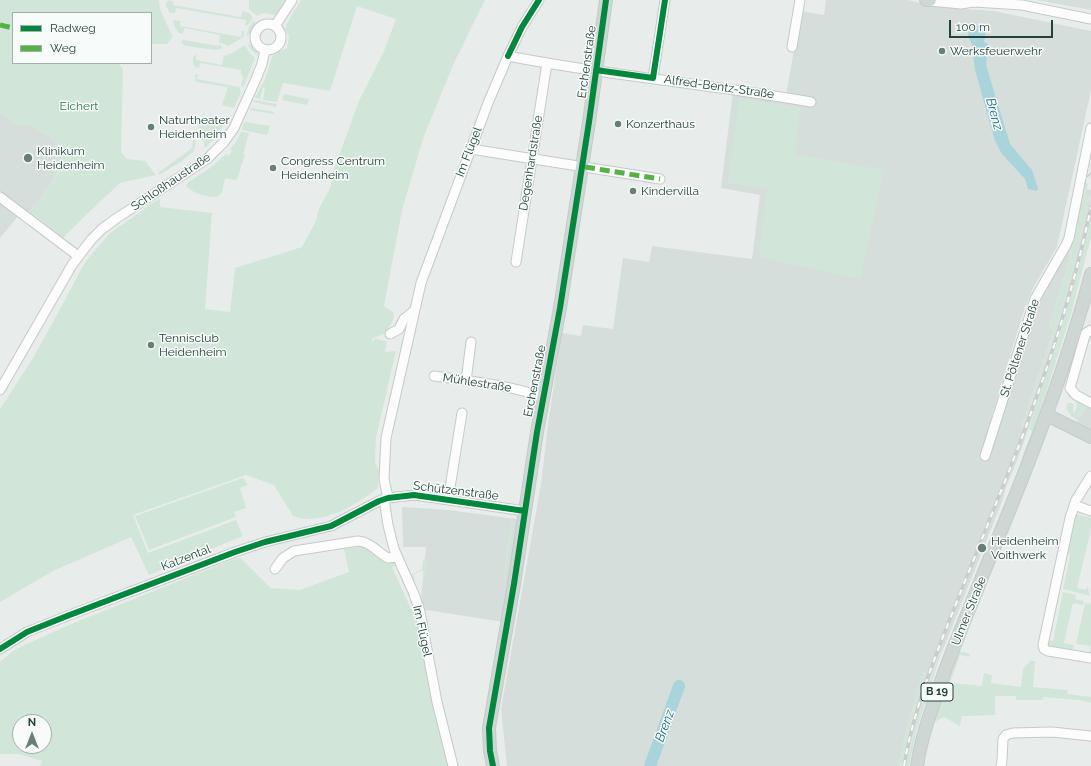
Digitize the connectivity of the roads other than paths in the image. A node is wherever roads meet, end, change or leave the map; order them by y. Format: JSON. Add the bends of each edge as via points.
{"nodes":[{"id":1,"x":292,"y":0,"type":"edge"},
{"id":2,"x":539,"y":0,"type":"edge"},
{"id":3,"x":606,"y":0,"type":"edge"},
{"id":4,"x":665,"y":0,"type":"edge"},
{"id":5,"x":800,"y":0,"type":"edge"},
{"id":6,"x":929,"y":0,"type":"edge"},
{"id":7,"x":971,"y":1,"type":"edge"},
{"id":8,"x":1023,"y":3,"type":"edge"},
{"id":9,"x":1091,"y":19,"type":"edge"},
{"id":10,"x":275,"y":26,"type":"junction"},
{"id":11,"x":792,"y":47,"type":"dead end"},
{"id":12,"x":265,"y":50,"type":"junction"},
{"id":13,"x":508,"y":56,"type":"junction"},
{"id":14,"x":547,"y":64,"type":"junction"},
{"id":15,"x":596,"y":70,"type":"junction"},
{"id":16,"x":653,"y":78,"type":"junction"},
{"id":17,"x":811,"y":102,"type":"dead end"},
{"id":18,"x":1091,"y":128,"type":"edge"},
{"id":19,"x":471,"y":149,"type":"junction"},
{"id":20,"x":532,"y":158,"type":"junction"},
{"id":21,"x":582,"y":166,"type":"junction"},
{"id":22,"x":660,"y":179,"type":"dead end"},
{"id":23,"x":0,"y":197,"type":"edge"},
{"id":24,"x":78,"y":256,"type":"junction"},
{"id":25,"x":516,"y":262,"type":"dead end"},
{"id":26,"x":1091,"y":274,"type":"edge"},
{"id":27,"x":414,"y":311,"type":"junction"},
{"id":28,"x":1091,"y":330,"type":"edge"},
{"id":29,"x":390,"y":334,"type":"dead end"},
{"id":30,"x":471,"y":342,"type":"dead end"},
{"id":31,"x":434,"y":376,"type":"dead end"},
{"id":32,"x":466,"y":381,"type":"junction"},
{"id":33,"x":0,"y":390,"type":"edge"},
{"id":34,"x":543,"y":397,"type":"junction"},
{"id":35,"x":1091,"y":403,"type":"edge"},
{"id":36,"x":462,"y":413,"type":"dead end"},
{"id":37,"x":1047,"y":415,"type":"junction"},
{"id":38,"x":1069,"y":425,"type":"junction"},
{"id":39,"x":1040,"y":433,"type":"junction"},
{"id":40,"x":1091,"y":437,"type":"edge"},
{"id":41,"x":985,"y":456,"type":"dead end"},
{"id":42,"x":1091,"y":476,"type":"edge"},
{"id":43,"x":386,"y":498,"type":"junction"},
{"id":44,"x":448,"y":500,"type":"junction"},
{"id":45,"x":1074,"y":506,"type":"junction"},
{"id":46,"x":525,"y":511,"type":"junction"},
{"id":47,"x":1091,"y":511,"type":"edge"},
{"id":48,"x":397,"y":557,"type":"junction"},
{"id":49,"x":275,"y":569,"type":"dead end"},
{"id":50,"x":0,"y":649,"type":"edge"},
{"id":51,"x":1091,"y":658,"type":"edge"},
{"id":52,"x":1091,"y":736,"type":"edge"},
{"id":53,"x":453,"y":766,"type":"edge"},
{"id":54,"x":493,"y":766,"type":"edge"},
{"id":55,"x":917,"y":766,"type":"edge"},
{"id":56,"x":1000,"y":766,"type":"edge"}],
"edges":[{"from":1,"to":10,"type":"street"},
{"from":2,"to":13,"type":"street","name":"Im Flügel"},
{"from":3,"to":15,"type":"main road","name":"Erchenstraße"},
{"from":4,"to":16,"type":"street"},
{"from":5,"to":11,"type":"street"},
{"from":6,"to":7,"type":"street","via":[[961,4]]},
{"from":7,"to":8,"type":"street"},
{"from":8,"to":9,"type":"street"},
{"from":10,"to":12,"type":"street","via":[[280,32],[281,42],[274,49]]},
{"from":10,"to":12,"type":"street","via":[[264,24],[256,32],[255,42]]},
{"from":12,"to":24,"type":"street","name":"Schloßhaustraße","via":[[261,68],[235,124],[220,147],[207,159],[108,224],[93,237]]},
{"from":13,"to":14,"type":"street","name":"Alfred-Bentz-Straße"},
{"from":13,"to":19,"type":"street","name":"Im Flügel"},
{"from":14,"to":15,"type":"street","name":"Alfred-Bentz-Straße"},
{"from":14,"to":20,"type":"street","name":"Degenhardstraße"},
{"from":15,"to":16,"type":"street","name":"Alfred-Bentz-Straße"},
{"from":15,"to":21,"type":"main road","name":"Erchenstraße"},
{"from":16,"to":17,"type":"street","name":"Alfred-Bentz-Straße"},
{"from":18,"to":41,"type":"street","name":"St. Pöltener Straße","via":[[1086,171],[1069,238],[1035,298]]},
{"from":19,"to":20,"type":"street"},
{"from":19,"to":27,"type":"street","name":"Im Flügel","via":[[421,283]]},
{"from":20,"to":21,"type":"street"},
{"from":20,"to":25,"type":"street","name":"Degenhardstraße"},
{"from":21,"to":22,"type":"street"},
{"from":21,"to":34,"type":"main road","name":"Erchenstraße"},
{"from":23,"to":24,"type":"street"},
{"from":24,"to":33,"type":"street","name":"Schloßhaustraße"},
{"from":26,"to":37,"type":"main road","number":"B 19"},
{"from":27,"to":29,"type":"street","name":"Im Flügel","via":[[404,319],[399,329]]},
{"from":27,"to":43,"type":"street","name":"Im Flügel","via":[[386,438]]},
{"from":28,"to":35,"type":"street","via":[[1086,333],[1070,386],[1074,394]]},
{"from":30,"to":32,"type":"street"},
{"from":31,"to":32,"type":"street","name":"Mühlestraße"},
{"from":32,"to":34,"type":"street","name":"Mühlestraße"},
{"from":34,"to":46,"type":"main road","name":"Erchenstraße"},
{"from":36,"to":44,"type":"street"},
{"from":37,"to":38,"type":"main road"},
{"from":37,"to":39,"type":"main road","name":"Ulmer Straße","number":"B 19"},
{"from":38,"to":39,"type":"main road"},
{"from":38,"to":40,"type":"main road"},
{"from":39,"to":55,"type":"main road","name":"Ulmer Straße","number":"B 19","via":[[943,675],[925,729]]},
{"from":42,"to":45,"type":"street"},
{"from":43,"to":44,"type":"street","name":"Schützenstraße","via":[[414,495]]},
{"from":43,"to":48,"type":"street","name":"Im Flügel","via":[[390,536]]},
{"from":43,"to":50,"type":"street","name":"Katzental","via":[[331,526],[235,552],[67,616],[27,632]]},
{"from":44,"to":46,"type":"street","name":"Schützenstraße"},
{"from":45,"to":47,"type":"street"},
{"from":45,"to":51,"type":"street","via":[[1043,645],[1048,651]]},
{"from":46,"to":54,"type":"main road","name":"Erchenstraße","via":[[489,728]]},
{"from":48,"to":49,"type":"street","via":[[388,558],[371,545],[358,541],[294,551],[283,558]]},
{"from":48,"to":53,"type":"street","name":"Im Flügel","via":[[420,612],[437,702]]},
{"from":52,"to":56,"type":"street","via":[[1052,732],[1010,733],[1003,739]]}]}
